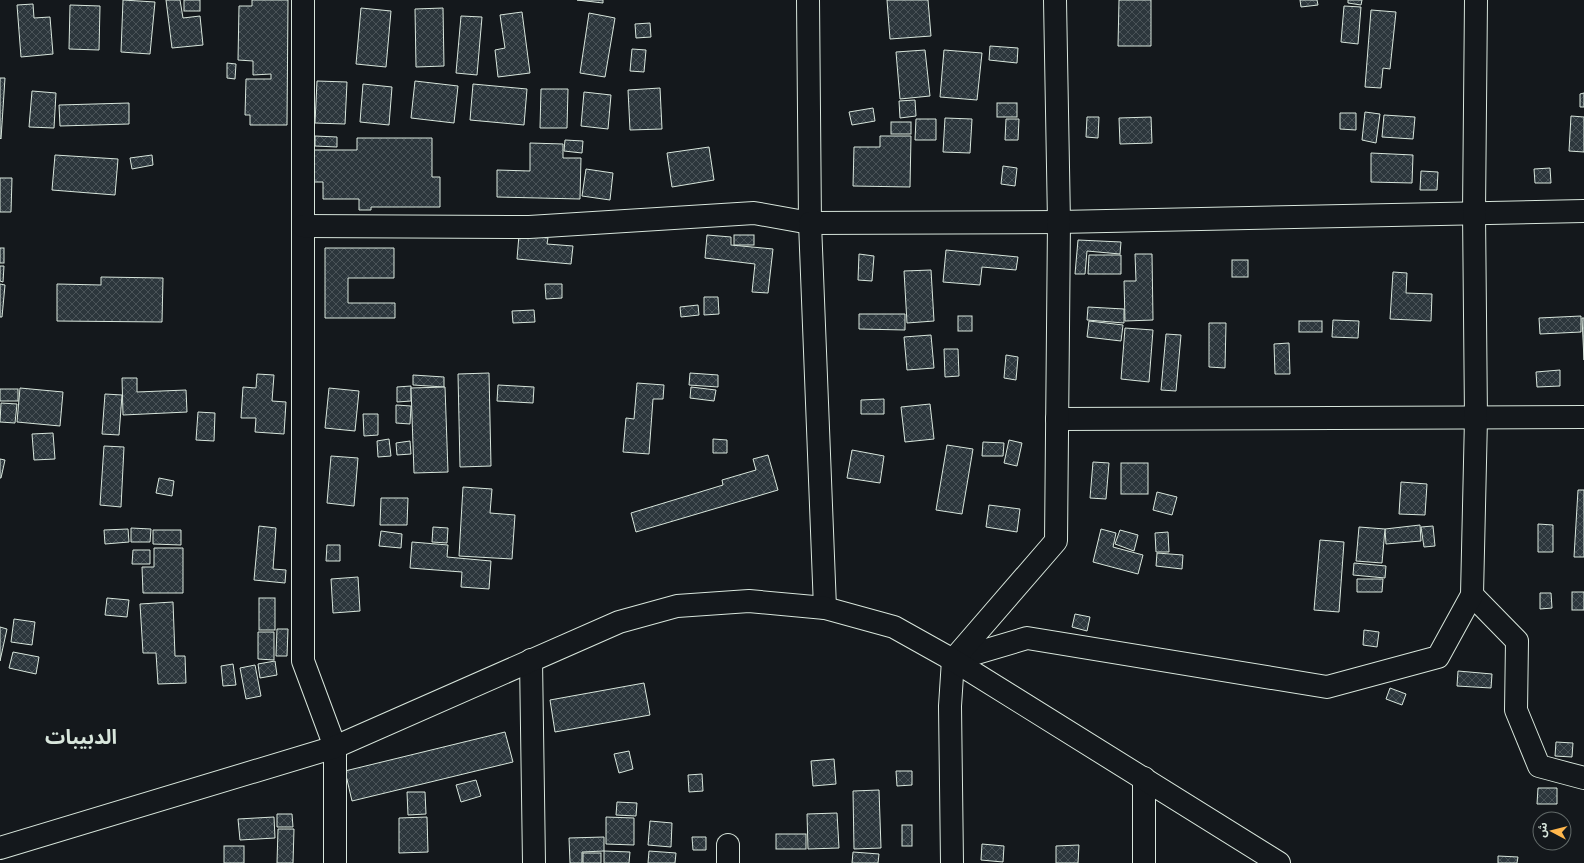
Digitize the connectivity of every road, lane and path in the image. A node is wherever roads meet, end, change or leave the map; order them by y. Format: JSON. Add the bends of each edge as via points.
{"nodes":[{"id":1,"x":303,"y":0,"type":"edge"},
{"id":2,"x":808,"y":0,"type":"edge"},
{"id":3,"x":1055,"y":0,"type":"edge"},
{"id":4,"x":1476,"y":0,"type":"edge"},
{"id":5,"x":1584,"y":211,"type":"edge"},
{"id":6,"x":1474,"y":212,"type":"junction"},
{"id":7,"x":1059,"y":222,"type":"junction"},
{"id":8,"x":810,"y":223,"type":"junction"},
{"id":9,"x":303,"y":226,"type":"junction"},
{"id":10,"x":1584,"y":417,"type":"edge"},
{"id":11,"x":1476,"y":418,"type":"junction"},
{"id":12,"x":1057,"y":419,"type":"junction"},
{"id":13,"x":1472,"y":595,"type":"junction"},
{"id":14,"x":825,"y":608,"type":"junction"},
{"id":15,"x":532,"y":660,"type":"junction"},
{"id":16,"x":953,"y":660,"type":"junction"},
{"id":17,"x":335,"y":747,"type":"junction"},
{"id":18,"x":1144,"y":778,"type":"junction"},
{"id":19,"x":1584,"y":778,"type":"edge"},
{"id":20,"x":0,"y":848,"type":"edge"},
{"id":21,"x":335,"y":863,"type":"edge"},
{"id":22,"x":534,"y":863,"type":"edge"},
{"id":23,"x":952,"y":863,"type":"edge"},
{"id":24,"x":1144,"y":863,"type":"edge"},
{"id":25,"x":1279,"y":863,"type":"edge"}],
"edges":[{"from":1,"to":9,"type":"street"},
{"from":2,"to":8,"type":"street"},
{"from":3,"to":7,"type":"street"},
{"from":4,"to":6,"type":"street"},
{"from":5,"to":6,"type":"street"},
{"from":6,"to":7,"type":"street"},
{"from":6,"to":11,"type":"street"},
{"from":7,"to":8,"type":"street"},
{"from":7,"to":12,"type":"street"},
{"from":8,"to":9,"type":"street","via":[[754,213],[529,227]]},
{"from":8,"to":14,"type":"street"},
{"from":9,"to":17,"type":"street","via":[[303,661]]},
{"from":10,"to":11,"type":"street"},
{"from":11,"to":12,"type":"street"},
{"from":11,"to":13,"type":"street"},
{"from":12,"to":16,"type":"street","via":[[1056,541]]},
{"from":13,"to":16,"type":"street","via":[[1438,656],[1328,687],[1027,638]]},
{"from":13,"to":19,"type":"street","via":[[1517,641],[1516,710],[1539,766]]},
{"from":14,"to":15,"type":"street","via":[[749,601],[677,606],[619,622]]},
{"from":14,"to":16,"type":"street","via":[[894,628]]},
{"from":15,"to":17,"type":"street"},
{"from":15,"to":22,"type":"street"},
{"from":16,"to":18,"type":"street"},
{"from":16,"to":23,"type":"street","via":[[950,706]]},
{"from":17,"to":20,"type":"street"},
{"from":17,"to":21,"type":"street"},
{"from":18,"to":24,"type":"street"},
{"from":18,"to":25,"type":"street"}]}
